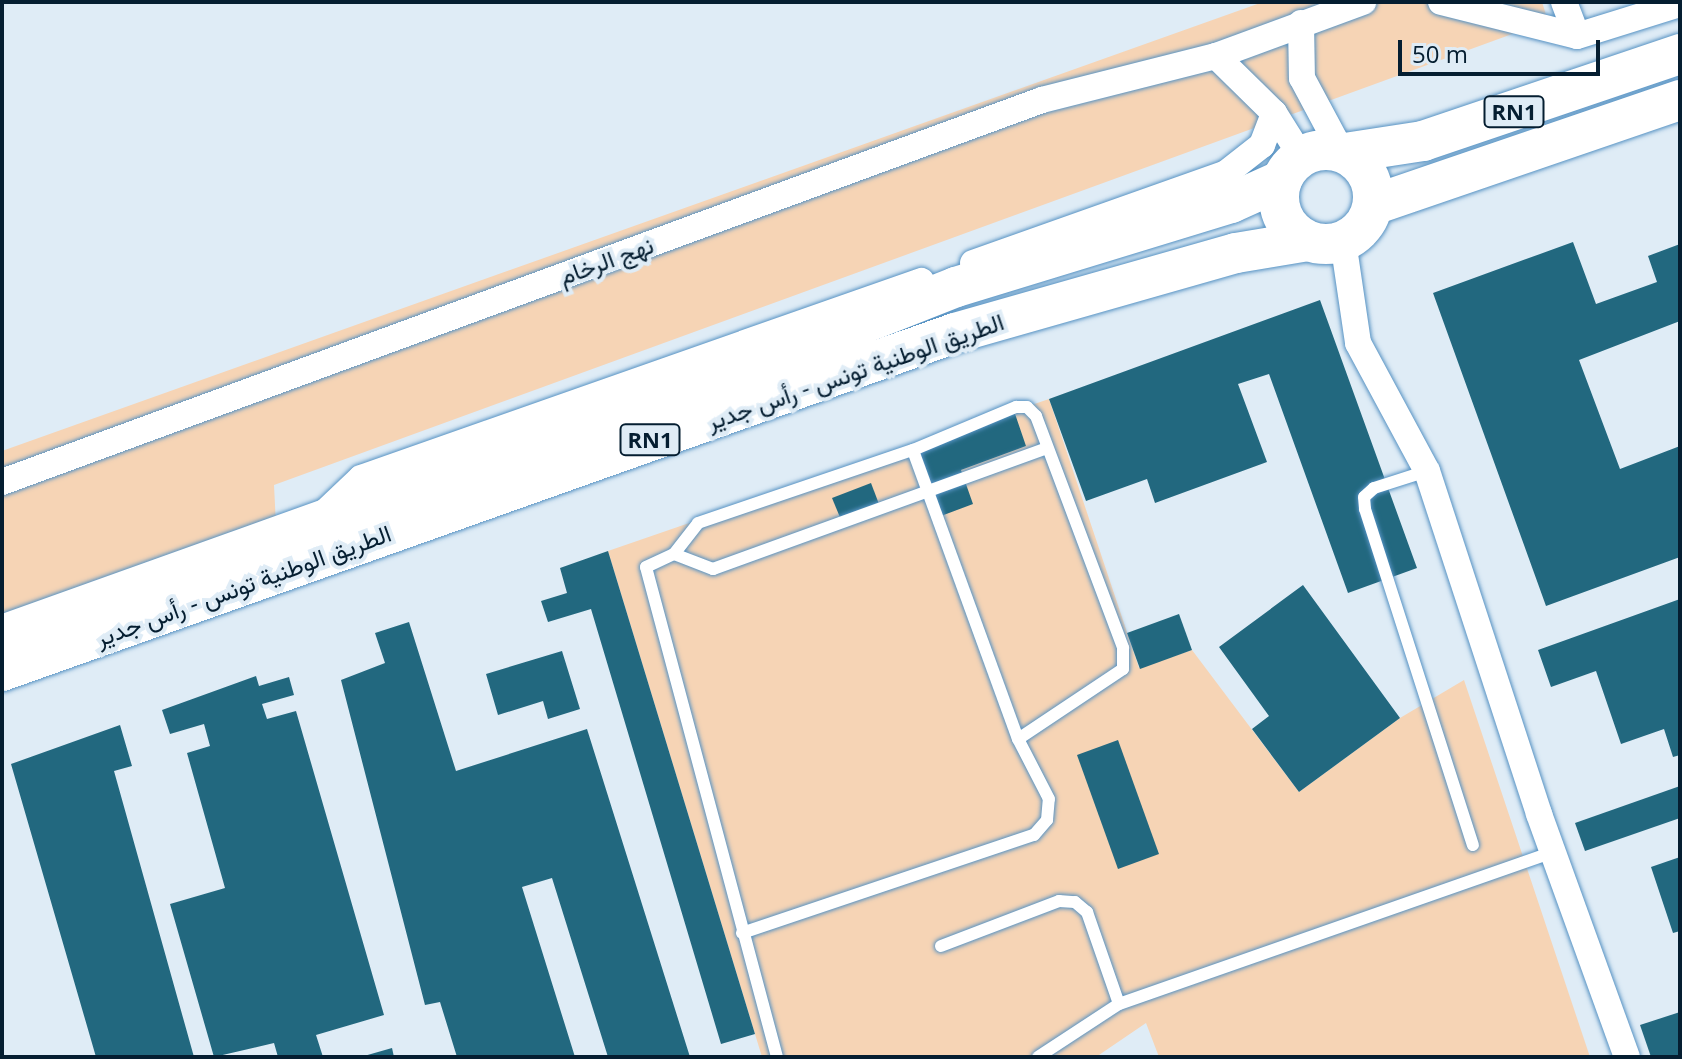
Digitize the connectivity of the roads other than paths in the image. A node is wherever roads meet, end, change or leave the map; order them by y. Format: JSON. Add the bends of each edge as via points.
{"nodes":[{"id":1,"x":1363,"y":2,"type":"edge"},
{"id":2,"x":1441,"y":2,"type":"edge"},
{"id":3,"x":1564,"y":2,"type":"edge"},
{"id":4,"x":1680,"y":4,"type":"edge"},
{"id":5,"x":1301,"y":23,"type":"junction"},
{"id":6,"x":1577,"y":36,"type":"junction"},
{"id":7,"x":1680,"y":54,"type":"edge"},
{"id":8,"x":1216,"y":56,"type":"junction"},
{"id":9,"x":1680,"y":100,"type":"edge"},
{"id":10,"x":1274,"y":113,"type":"junction"},
{"id":11,"x":1343,"y":152,"type":"junction"},
{"id":12,"x":1292,"y":168,"type":"junction"},
{"id":13,"x":1373,"y":205,"type":"junction"},
{"id":14,"x":1325,"y":241,"type":"junction"},
{"id":15,"x":1047,"y":448,"type":"junction"},
{"id":16,"x":913,"y":450,"type":"junction"},
{"id":17,"x":1427,"y":471,"type":"junction"},
{"id":18,"x":2,"y":482,"type":"edge"},
{"id":19,"x":930,"y":492,"type":"junction"},
{"id":20,"x":306,"y":527,"type":"junction"},
{"id":21,"x":674,"y":554,"type":"junction"},
{"id":22,"x":2,"y":635,"type":"edge"},
{"id":23,"x":2,"y":671,"type":"edge"},
{"id":24,"x":1018,"y":739,"type":"junction"},
{"id":25,"x":1473,"y":845,"type":"dead end"},
{"id":26,"x":1553,"y":852,"type":"junction"},
{"id":27,"x":742,"y":933,"type":"junction"},
{"id":28,"x":941,"y":946,"type":"dead end"},
{"id":29,"x":1119,"y":1004,"type":"junction"},
{"id":30,"x":777,"y":1057,"type":"edge"},
{"id":31,"x":1038,"y":1057,"type":"edge"},
{"id":32,"x":1627,"y":1057,"type":"edge"}],
"edges":[{"from":1,"to":5,"type":"street","name":"نهج الرخام"},
{"from":2,"to":6,"type":"street"},
{"from":3,"to":6,"type":"street"},
{"from":4,"to":6,"type":"street"},
{"from":5,"to":8,"type":"street","name":"نهج الرخام"},
{"from":5,"to":11,"type":"street","via":[[1302,78]]},
{"from":7,"to":11,"type":"main road","number":"RN1","via":[[1423,141]]},
{"from":8,"to":10,"type":"street"},
{"from":8,"to":18,"type":"street","name":"نهج الرخام","via":[[1042,100]]},
{"from":9,"to":13,"type":"main road","number":"RN1"},
{"from":10,"to":12,"type":"street"},
{"from":10,"to":20,"type":"street","via":[[1262,145],[1225,174],[361,478]]},
{"from":11,"to":12,"type":"main road","number":"RN1"},
{"from":11,"to":13,"type":"main road","via":[[1368,173]]},
{"from":12,"to":14,"type":"main road","via":[[1280,209],[1286,222]]},
{"from":12,"to":20,"type":"main road","name":"الطريق الوطنية تونس - رأس جدير","number":"RN1","via":[[1231,203],[956,287],[779,357]]},
{"from":13,"to":14,"type":"main road","via":[[1357,233]]},
{"from":14,"to":17,"type":"street","via":[[1358,343]]},
{"from":14,"to":23,"type":"main road","name":"الطريق الوطنية تونس - رأس جدير","number":"RN1","via":[[1236,253],[955,333]]},
{"from":15,"to":16,"type":"lane","via":[[1027,407],[1016,407]]},
{"from":15,"to":19,"type":"lane"},
{"from":15,"to":24,"type":"lane","via":[[1123,648],[1123,669]]},
{"from":16,"to":19,"type":"lane"},
{"from":16,"to":21,"type":"lane","via":[[698,523]]},
{"from":17,"to":25,"type":"lane","via":[[1374,488],[1364,497],[1365,509]]},
{"from":17,"to":26,"type":"street"},
{"from":19,"to":21,"type":"lane","via":[[713,569]]},
{"from":19,"to":24,"type":"lane"},
{"from":20,"to":22,"type":"main road","name":"الطريق الوطنية تونس - رأس جدير","number":"RN1"},
{"from":21,"to":27,"type":"lane","via":[[652,561],[645,574]]},
{"from":24,"to":27,"type":"lane","via":[[1049,799],[1047,820],[1034,835]]},
{"from":26,"to":29,"type":"lane"},
{"from":26,"to":32,"type":"street"},
{"from":27,"to":30,"type":"lane"},
{"from":28,"to":29,"type":"lane","via":[[1059,901],[1075,902],[1087,912]]},
{"from":29,"to":31,"type":"lane"}]}
